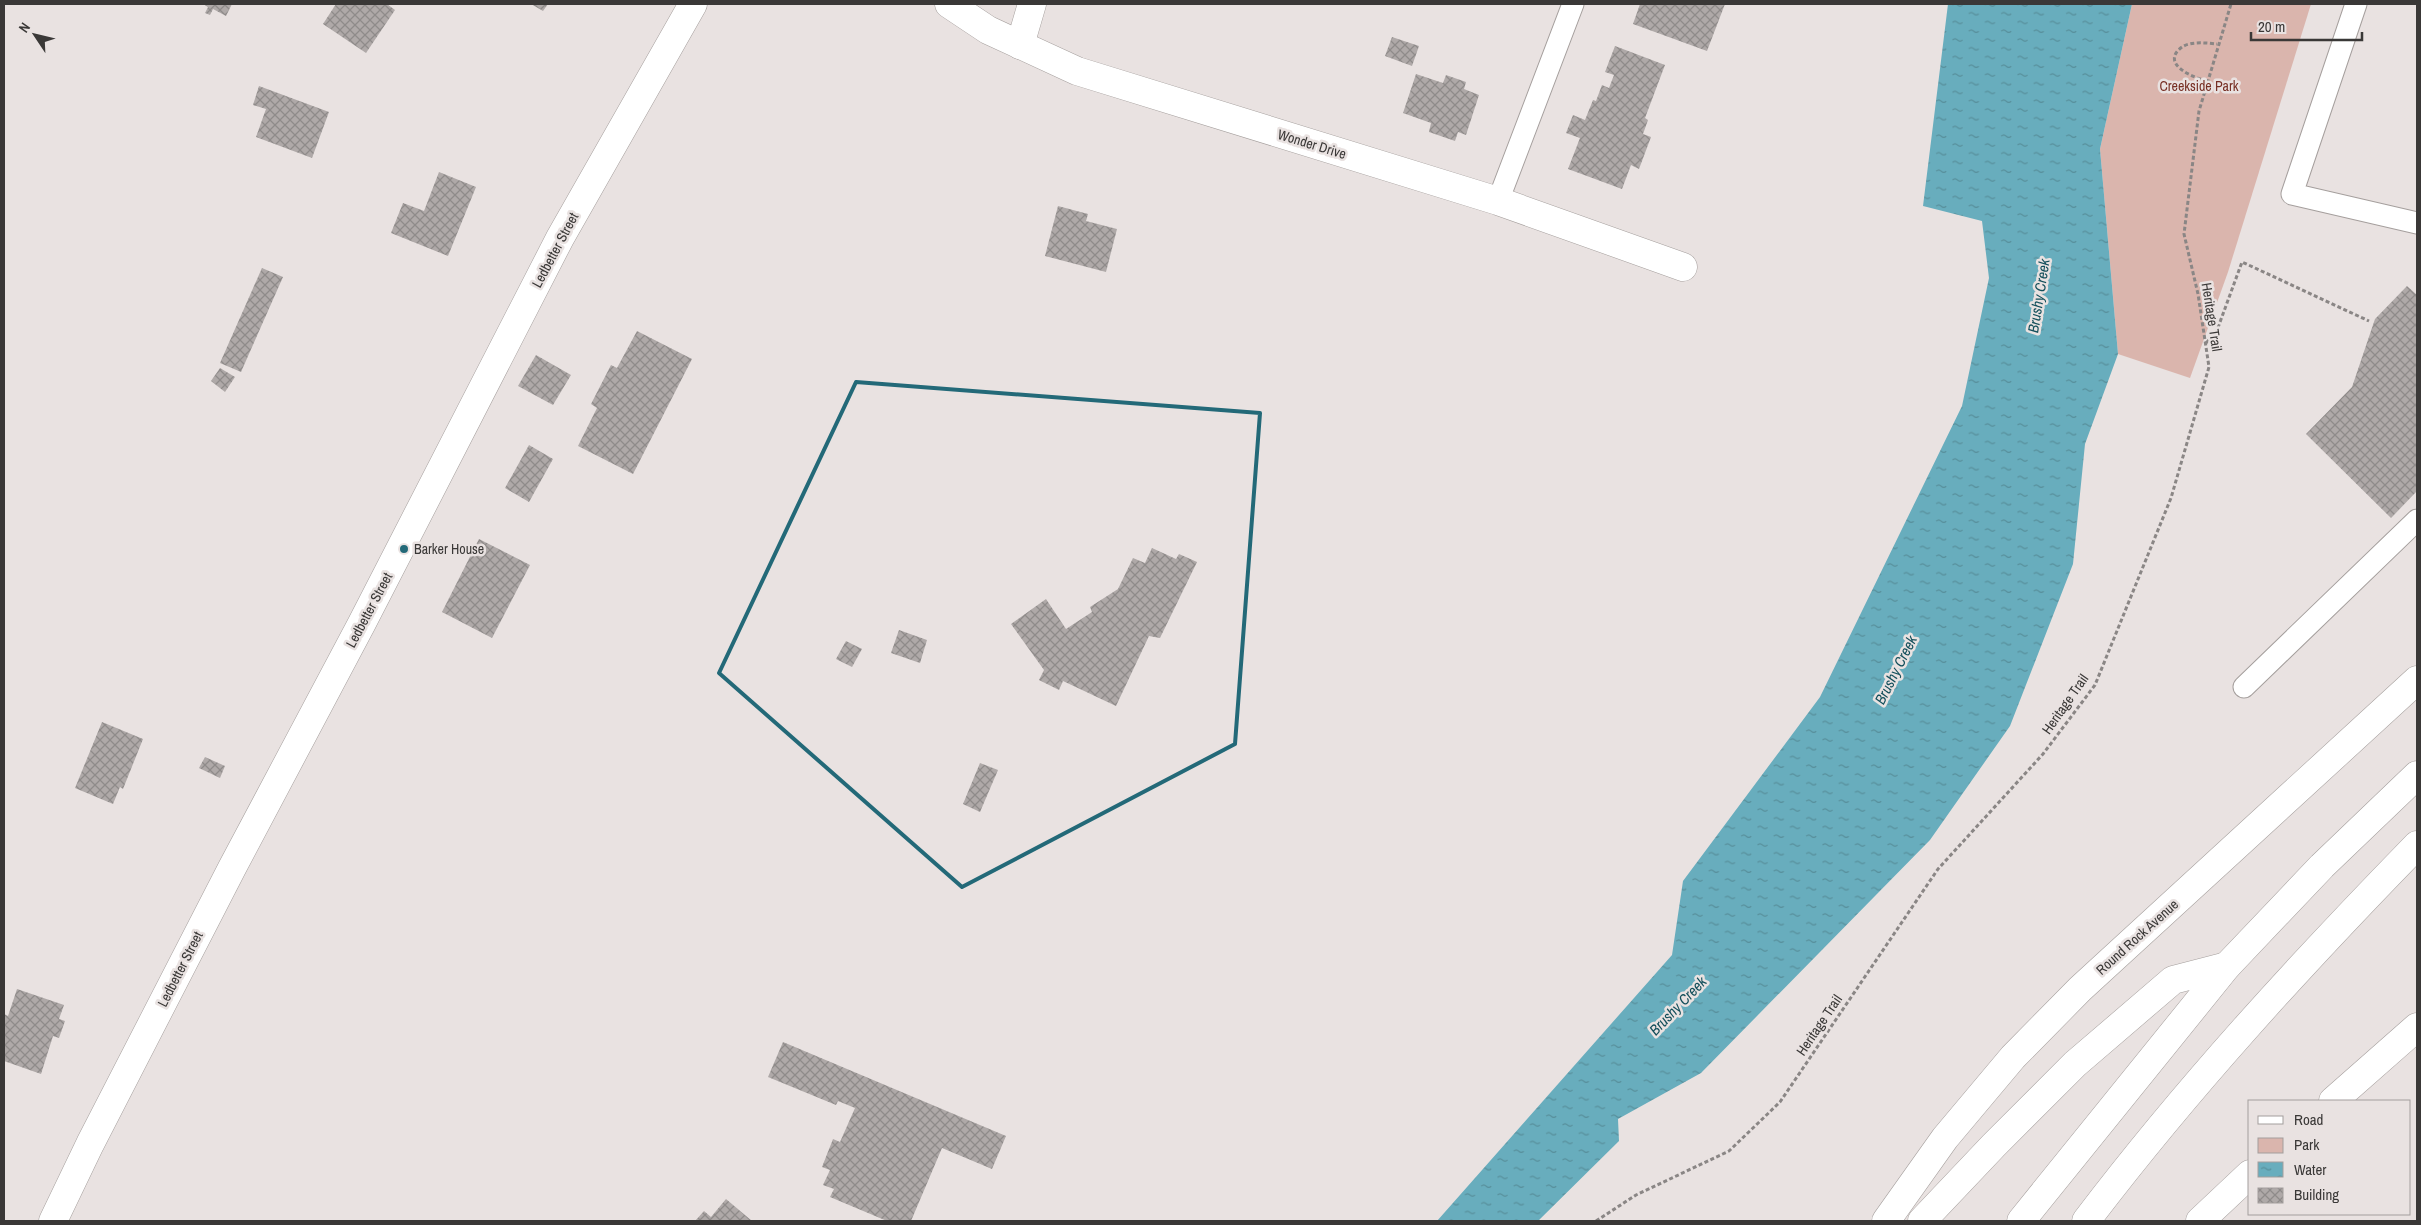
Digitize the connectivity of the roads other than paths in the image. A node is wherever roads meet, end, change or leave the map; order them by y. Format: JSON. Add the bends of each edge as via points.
{"nodes":[{"id":1,"x":693,"y":4,"type":"edge"},
{"id":2,"x":950,"y":4,"type":"edge"},
{"id":3,"x":1032,"y":4,"type":"edge"},
{"id":4,"x":1573,"y":4,"type":"edge"},
{"id":5,"x":2356,"y":4,"type":"edge"},
{"id":6,"x":1020,"y":45,"type":"junction"},
{"id":7,"x":1498,"y":201,"type":"junction"},
{"id":8,"x":2417,"y":223,"type":"edge"},
{"id":9,"x":1683,"y":267,"type":"dead end"},
{"id":10,"x":2417,"y":520,"type":"edge"},
{"id":11,"x":2417,"y":680,"type":"edge"},
{"id":12,"x":2244,"y":687,"type":"dead end"},
{"id":13,"x":2417,"y":775,"type":"edge"},
{"id":14,"x":2417,"y":845,"type":"edge"},
{"id":15,"x":2227,"y":966,"type":"junction"},
{"id":16,"x":2417,"y":1027,"type":"edge"},
{"id":17,"x":2334,"y":1100,"type":"edge"},
{"id":18,"x":2248,"y":1176,"type":"edge"},
{"id":19,"x":53,"y":1221,"type":"edge"},
{"id":20,"x":1886,"y":1221,"type":"edge"},
{"id":21,"x":1922,"y":1221,"type":"edge"},
{"id":22,"x":2021,"y":1221,"type":"edge"},
{"id":23,"x":2086,"y":1221,"type":"edge"},
{"id":24,"x":2200,"y":1221,"type":"edge"}],
"edges":[{"from":1,"to":19,"type":"main road","name":"Ledbetter Street","via":[[556,247],[228,876]]},
{"from":2,"to":6,"type":"main road","name":"Wonder Drive","via":[[988,30]]},
{"from":3,"to":6,"type":"main road"},
{"from":4,"to":7,"type":"lane"},
{"from":5,"to":8,"type":"lane","via":[[2292,194]]},
{"from":6,"to":7,"type":"main road","name":"Wonder Drive","via":[[1077,72]]},
{"from":7,"to":9,"type":"main road","name":"Wonder Drive"},
{"from":10,"to":12,"type":"lane"},
{"from":11,"to":20,"type":"main road","name":"Round Rock Avenue","via":[[2080,989],[2026,1043],[1945,1138]]},
{"from":13,"to":15,"type":"main road","via":[[2322,866]]},
{"from":14,"to":23,"type":"main road","via":[[2188,1093]]},
{"from":15,"to":21,"type":"main road","via":[[2173,980],[2075,1064]]},
{"from":15,"to":22,"type":"main road"},
{"from":16,"to":17,"type":"main road"},
{"from":18,"to":24,"type":"main road"}]}
